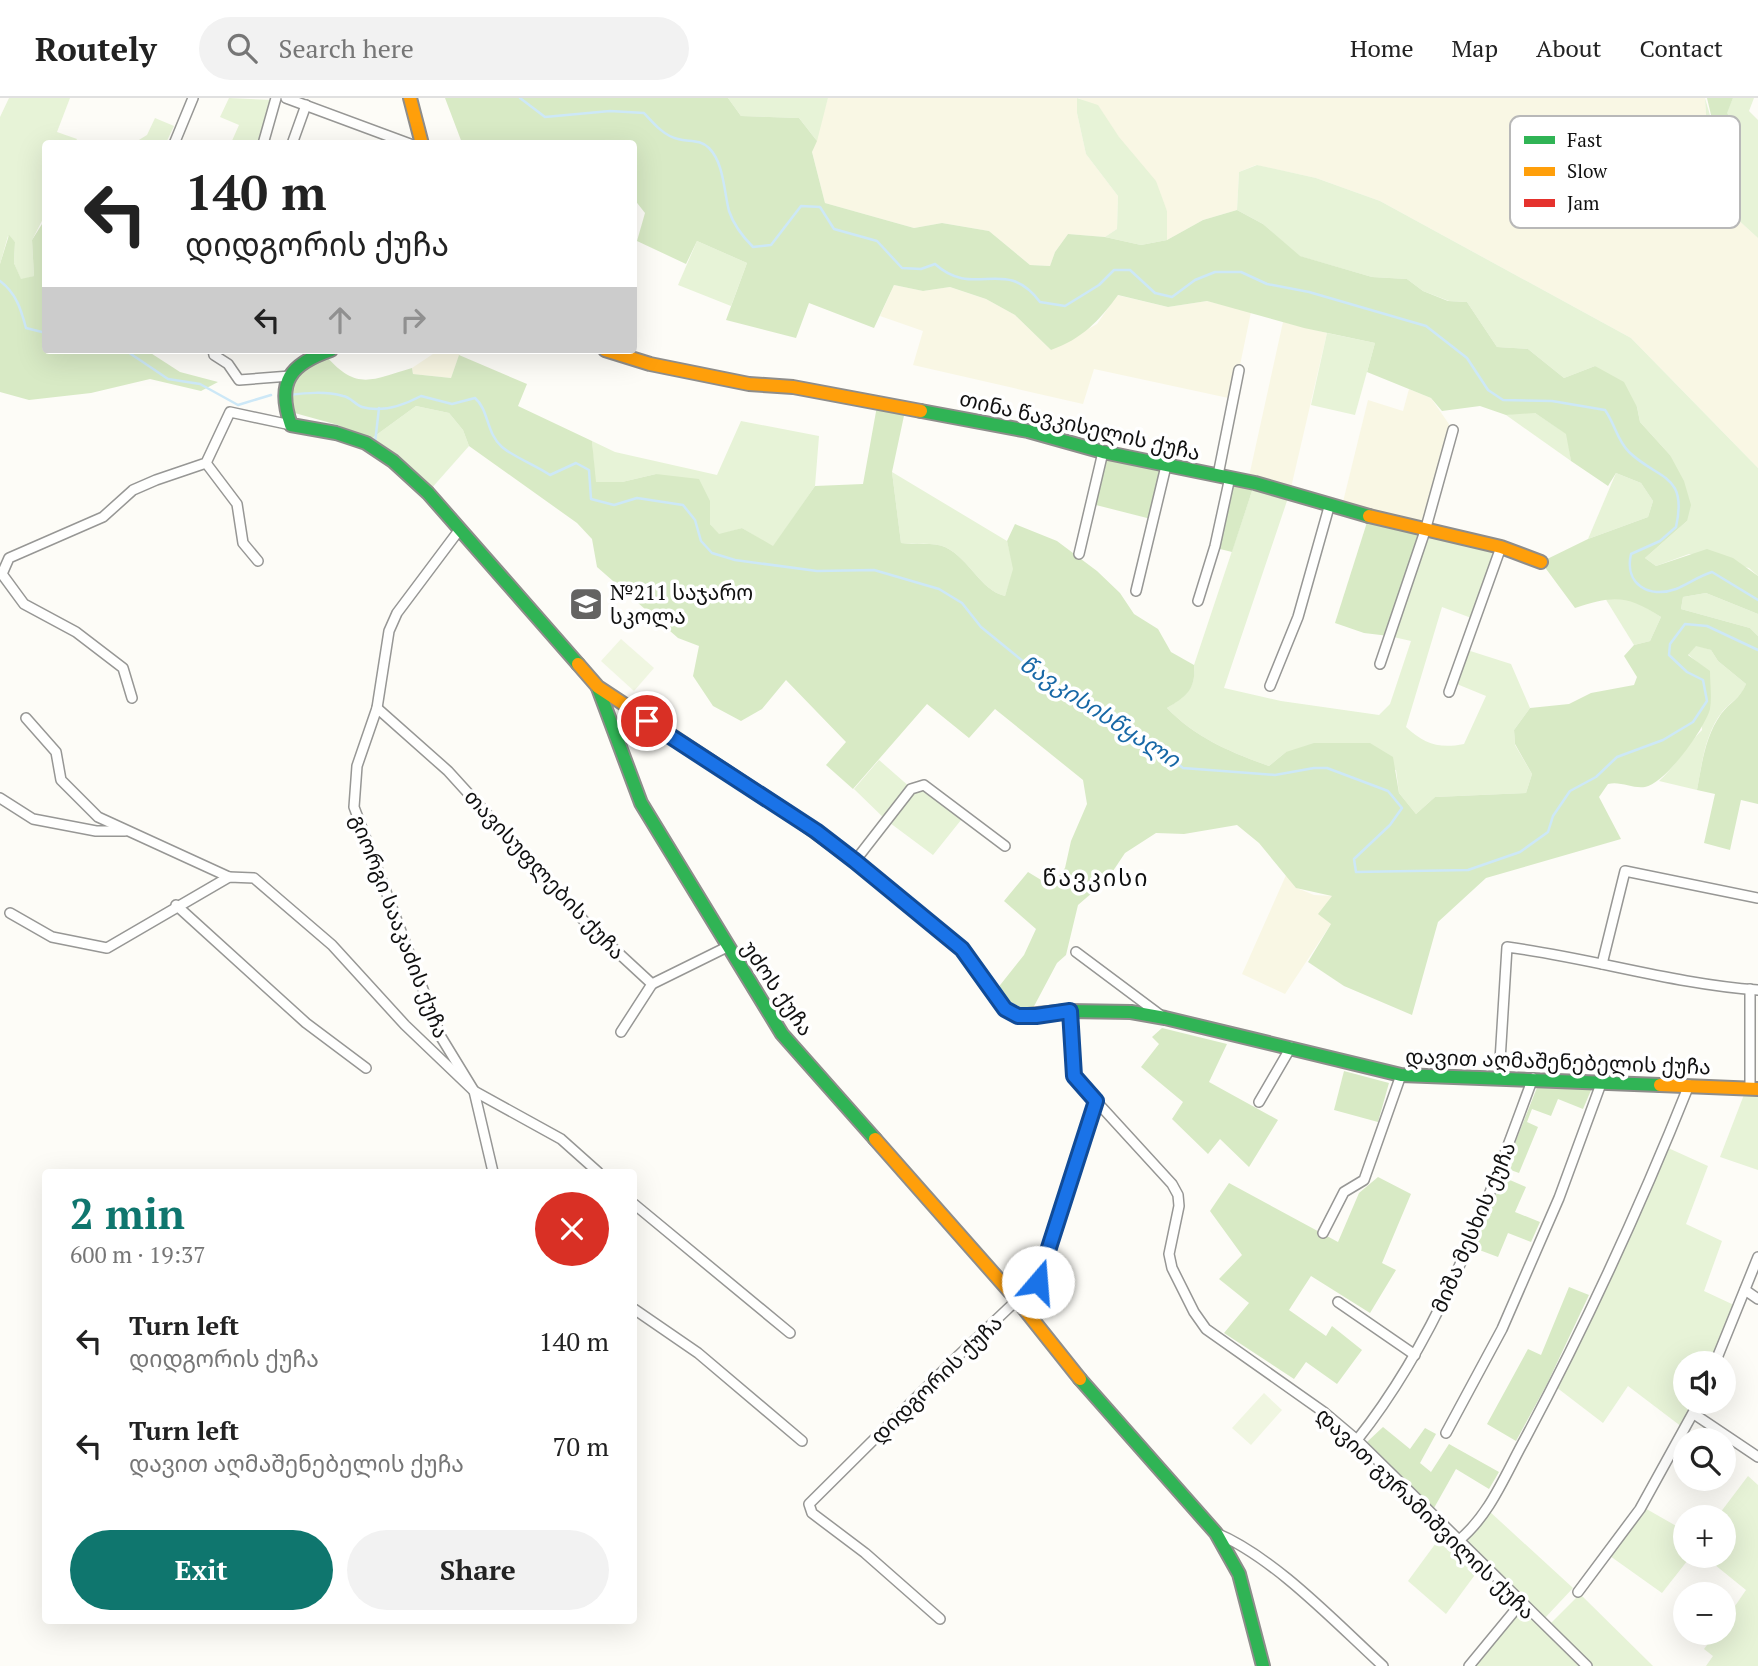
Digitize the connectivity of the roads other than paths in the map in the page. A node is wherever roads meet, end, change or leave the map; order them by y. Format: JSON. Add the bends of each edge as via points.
{"nodes":[{"id":1,"x":193,"y":98,"type":"edge"},
{"id":2,"x":276,"y":98,"type":"edge"},
{"id":3,"x":286,"y":98,"type":"edge"},
{"id":4,"x":410,"y":98,"type":"edge"},
{"id":5,"x":306,"y":105,"type":"junction"},
{"id":6,"x":176,"y":140,"type":"edge"},
{"id":7,"x":265,"y":140,"type":"edge"},
{"id":8,"x":293,"y":140,"type":"edge"},
{"id":9,"x":399,"y":140,"type":"edge"},
{"id":10,"x":421,"y":140,"type":"edge"},
{"id":11,"x":214,"y":354,"type":"edge"},
{"id":12,"x":320,"y":354,"type":"edge"},
{"id":13,"x":619,"y":354,"type":"edge"},
{"id":14,"x":1239,"y":370,"type":"dead end"},
{"id":15,"x":290,"y":376,"type":"junction"},
{"id":16,"x":291,"y":425,"type":"junction"},
{"id":17,"x":1452,"y":430,"type":"dead end"},
{"id":18,"x":1103,"y":452,"type":"junction"},
{"id":19,"x":206,"y":463,"type":"junction"},
{"id":20,"x":1166,"y":466,"type":"junction"},
{"id":21,"x":1224,"y":476,"type":"junction"},
{"id":22,"x":1329,"y":507,"type":"junction"},
{"id":23,"x":460,"y":530,"type":"junction"},
{"id":24,"x":1425,"y":531,"type":"junction"},
{"id":25,"x":1501,"y":547,"type":"junction"},
{"id":26,"x":1079,"y":554,"type":"dead end"},
{"id":27,"x":258,"y":561,"type":"dead end"},
{"id":28,"x":1541,"y":562,"type":"dead end"},
{"id":29,"x":1136,"y":591,"type":"dead end"},
{"id":30,"x":1198,"y":601,"type":"dead end"},
{"id":31,"x":1380,"y":664,"type":"dead end"},
{"id":32,"x":598,"y":687,"type":"junction"},
{"id":33,"x":1270,"y":687,"type":"dead end"},
{"id":34,"x":1449,"y":692,"type":"dead end"},
{"id":35,"x":132,"y":698,"type":"dead end"},
{"id":36,"x":377,"y":708,"type":"junction"},
{"id":37,"x":26,"y":718,"type":"dead end"},
{"id":38,"x":0,"y":798,"type":"edge"},
{"id":39,"x":127,"y":831,"type":"junction"},
{"id":40,"x":1005,"y":846,"type":"dead end"},
{"id":41,"x":855,"y":861,"type":"junction"},
{"id":42,"x":229,"y":877,"type":"junction"},
{"id":43,"x":1758,"y":898,"type":"edge"},
{"id":44,"x":177,"y":905,"type":"junction"},
{"id":45,"x":10,"y":913,"type":"dead end"},
{"id":46,"x":727,"y":947,"type":"junction"},
{"id":47,"x":1076,"y":952,"type":"dead end"},
{"id":48,"x":1602,"y":964,"type":"junction"},
{"id":49,"x":652,"y":984,"type":"junction"},
{"id":50,"x":1754,"y":990,"type":"edge"},
{"id":51,"x":1070,"y":1011,"type":"junction"},
{"id":52,"x":1165,"y":1018,"type":"junction"},
{"id":53,"x":621,"y":1032,"type":"dead end"},
{"id":54,"x":1291,"y":1047,"type":"junction"},
{"id":55,"x":366,"y":1068,"type":"dead end"},
{"id":56,"x":1401,"y":1075,"type":"junction"},
{"id":57,"x":1499,"y":1077,"type":"junction"},
{"id":58,"x":1533,"y":1078,"type":"junction"},
{"id":59,"x":1602,"y":1081,"type":"junction"},
{"id":60,"x":1689,"y":1085,"type":"junction"},
{"id":61,"x":1754,"y":1089,"type":"edge"},
{"id":62,"x":474,"y":1091,"type":"junction"},
{"id":63,"x":1096,"y":1101,"type":"junction"},
{"id":64,"x":1259,"y":1102,"type":"dead end"},
{"id":65,"x":492,"y":1169,"type":"edge"},
{"id":66,"x":595,"y":1169,"type":"edge"},
{"id":67,"x":637,"y":1206,"type":"edge"},
{"id":68,"x":1323,"y":1233,"type":"dead end"},
{"id":69,"x":1758,"y":1257,"type":"edge"},
{"id":70,"x":1745,"y":1290,"type":"junction"},
{"id":71,"x":1758,"y":1299,"type":"edge"},
{"id":72,"x":1017,"y":1300,"type":"junction"},
{"id":73,"x":1338,"y":1302,"type":"dead end"},
{"id":74,"x":637,"y":1311,"type":"edge"},
{"id":75,"x":790,"y":1334,"type":"dead end"},
{"id":76,"x":1720,"y":1351,"type":"edge"},
{"id":77,"x":1415,"y":1354,"type":"junction"},
{"id":78,"x":1694,"y":1414,"type":"joint"},
{"id":79,"x":1446,"y":1433,"type":"dead end"},
{"id":80,"x":1357,"y":1440,"type":"junction"},
{"id":81,"x":802,"y":1441,"type":"dead end"},
{"id":82,"x":1758,"y":1457,"type":"edge"},
{"id":83,"x":1216,"y":1533,"type":"junction"},
{"id":84,"x":1458,"y":1541,"type":"junction"},
{"id":85,"x":1577,"y":1592,"type":"dead end"},
{"id":86,"x":1521,"y":1603,"type":"junction"},
{"id":87,"x":940,"y":1619,"type":"dead end"},
{"id":88,"x":1262,"y":1666,"type":"edge"},
{"id":89,"x":1383,"y":1666,"type":"edge"},
{"id":90,"x":1469,"y":1666,"type":"edge"},
{"id":91,"x":1587,"y":1666,"type":"edge"}],
"edges":[{"from":1,"to":6,"type":"street"},
{"from":2,"to":7,"type":"street"},
{"from":3,"to":5,"type":"street"},
{"from":4,"to":10,"type":"street"},
{"from":5,"to":8,"type":"street"},
{"from":5,"to":9,"type":"street"},
{"from":11,"to":15,"type":"street","via":[[239,380]]},
{"from":12,"to":15,"type":"street"},
{"from":13,"to":18,"type":"street","name":"თინა წავკისელის ქუჩა","via":[[749,384],[793,387],[979,421]]},
{"from":14,"to":21,"type":"street"},
{"from":15,"to":16,"type":"street","via":[[282,405]]},
{"from":16,"to":19,"type":"street","via":[[230,412]]},
{"from":16,"to":23,"type":"street","via":[[366,443],[428,493]]},
{"from":17,"to":24,"type":"street"},
{"from":18,"to":20,"type":"street","name":"თინა წავკისელის ქუჩა"},
{"from":18,"to":26,"type":"street"},
{"from":19,"to":27,"type":"street","via":[[237,504],[243,543]]},
{"from":19,"to":35,"type":"street","via":[[133,490],[103,517],[9,558],[2,574],[24,604],[76,632],[123,668]]},
{"from":20,"to":21,"type":"street","name":"თინა წავკისელის ქუჩა"},
{"from":20,"to":29,"type":"street"},
{"from":21,"to":22,"type":"street","name":"თინა წავკისელის ქუჩა"},
{"from":21,"to":30,"type":"street","via":[[1215,547]]},
{"from":22,"to":24,"type":"street","name":"თინა წავკისელის ქუჩა"},
{"from":22,"to":33,"type":"street","via":[[1298,617]]},
{"from":23,"to":32,"type":"street"},
{"from":23,"to":36,"type":"street","name":"გიორგი სააკაძის ქუჩა","via":[[397,613],[389,631]]},
{"from":24,"to":25,"type":"street","name":"თინა წავკისელის ქუჩა"},
{"from":24,"to":31,"type":"street"},
{"from":25,"to":28,"type":"street","name":"თინა წავკისელის ქუჩა"},
{"from":25,"to":34,"type":"street"},
{"from":32,"to":41,"type":"street","name":"დავით აღმაშენებელის ქუჩა"},
{"from":32,"to":46,"type":"street","name":"უძოს ქუჩა","via":[[641,803]]},
{"from":36,"to":49,"type":"street","name":"თავისუფლების ქუჩა","via":[[448,771],[586,923]]},
{"from":36,"to":62,"type":"street","name":"გიორგი სააკაძის ქუჩა","via":[[357,766],[354,807],[441,1037]]},
{"from":37,"to":39,"type":"street","via":[[56,752],[61,780],[75,797],[98,817]]},
{"from":38,"to":39,"type":"street","via":[[33,819],[96,831]]},
{"from":39,"to":42,"type":"street"},
{"from":40,"to":41,"type":"street","via":[[924,785],[911,789]]},
{"from":41,"to":51,"type":"street","name":"დავით აღმაშენებელის ქუჩა","via":[[962,949],[1005,1009],[1018,1016]]},
{"from":42,"to":44,"type":"street"},
{"from":42,"to":62,"type":"street","via":[[254,878],[277,896],[332,945]]},
{"from":43,"to":48,"type":"street","via":[[1625,871]]},
{"from":44,"to":45,"type":"street","via":[[107,948],[52,937]]},
{"from":44,"to":55,"type":"street","via":[[306,1023]]},
{"from":46,"to":49,"type":"street"},
{"from":46,"to":72,"type":"street","name":"უძოს ქუჩა","via":[[782,1034]]},
{"from":47,"to":52,"type":"street"},
{"from":48,"to":50,"type":"street"},
{"from":48,"to":57,"type":"street","via":[[1507,947]]},
{"from":49,"to":53,"type":"street"},
{"from":50,"to":61,"type":"street"},
{"from":51,"to":52,"type":"street","name":"დავით აღმაშენებელის ქუჩა"},
{"from":51,"to":63,"type":"street","via":[[1074,1076]]},
{"from":52,"to":54,"type":"street","name":"დავით აღმაშენებელის ქუჩა"},
{"from":54,"to":56,"type":"street","name":"დავით აღმაშენებელის ქუჩა"},
{"from":54,"to":64,"type":"street"},
{"from":56,"to":57,"type":"street","name":"დავით აღმაშენებელის ქუჩა"},
{"from":56,"to":68,"type":"street","via":[[1364,1180],[1344,1192]]},
{"from":57,"to":58,"type":"street","name":"დავით აღმაშენებელის ქუჩა"},
{"from":58,"to":59,"type":"street","name":"დავით აღმაშენებელის ქუჩა"},
{"from":58,"to":77,"type":"street","name":"მიშა მესხის ქუჩა","via":[[1450,1290]]},
{"from":59,"to":60,"type":"street","name":"დავით აღმაშენებელის ქუჩა"},
{"from":59,"to":79,"type":"street","via":[[1559,1198],[1502,1329]]},
{"from":60,"to":61,"type":"street","name":"დავით აღმაშენებელის ქუჩა"},
{"from":60,"to":84,"type":"street","via":[[1553,1386],[1487,1509]]},
{"from":62,"to":65,"type":"street","name":"გიორგი სააკაძის ქუჩა"},
{"from":62,"to":66,"type":"street","via":[[561,1139]]},
{"from":63,"to":72,"type":"street","name":"დიდგორის ქუჩა","via":[[1038,1282]]},
{"from":63,"to":80,"type":"street","name":"დავით გურამიშვილის ქუჩა","via":[[1178,1195],[1169,1254],[1172,1268],[1206,1329]]},
{"from":67,"to":75,"type":"street"},
{"from":69,"to":70,"type":"street"},
{"from":70,"to":71,"type":"street"},
{"from":70,"to":76,"type":"street"},
{"from":72,"to":83,"type":"street","name":"უძოს ქუჩა","via":[[1105,1412]]},
{"from":72,"to":87,"type":"street","name":"დიდგორის ქუჩა","via":[[809,1504],[812,1513]]},
{"from":73,"to":77,"type":"street"},
{"from":74,"to":81,"type":"street","via":[[698,1353]]},
{"from":77,"to":80,"type":"street","name":"მიშა მესხის ქუჩა","via":[[1386,1404]]},
{"from":78,"to":82,"type":"street"},
{"from":78,"to":85,"type":"street","via":[[1640,1509]]},
{"from":80,"to":84,"type":"street","name":"დავით გურამიშვილის ქუჩა"},
{"from":83,"to":88,"type":"street","name":"უძოს ქუჩა","via":[[1239,1574]]},
{"from":83,"to":89,"type":"street","via":[[1237,1542],[1302,1593]]},
{"from":84,"to":86,"type":"street","name":"დავით გურამიშვილის ქუჩა"},
{"from":86,"to":90,"type":"street"},
{"from":86,"to":91,"type":"street","name":"დავით გურამიშვილის ქუჩა"}]}
